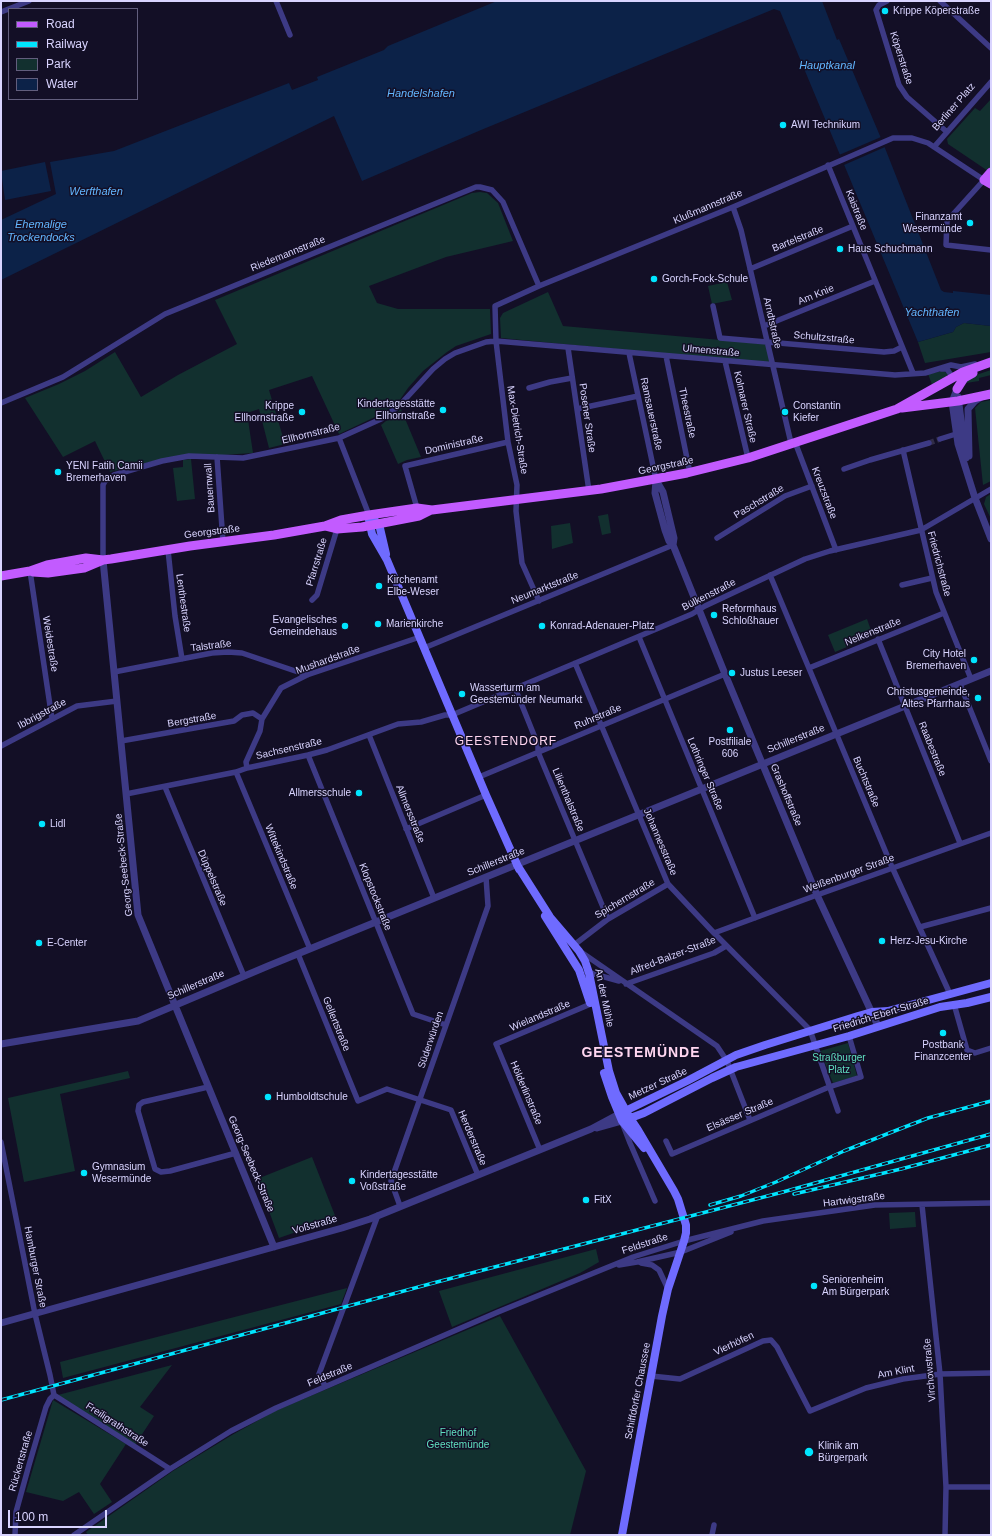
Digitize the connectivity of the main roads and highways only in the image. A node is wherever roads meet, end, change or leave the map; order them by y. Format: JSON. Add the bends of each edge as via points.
{"nodes":[{"id":1,"x":991,"y":172,"type":"edge"},
{"id":2,"x":987,"y":182,"type":"edge"},
{"id":3,"x":989,"y":363,"type":"edge"},
{"id":4,"x":953,"y":378,"type":"junction"},
{"id":5,"x":987,"y":396,"type":"edge"},
{"id":6,"x":897,"y":409,"type":"junction"},
{"id":7,"x":432,"y":510,"type":"junction"},
{"id":8,"x":369,"y":515,"type":"junction"},
{"id":9,"x":374,"y":525,"type":"junction"},
{"id":10,"x":325,"y":526,"type":"junction"},
{"id":11,"x":1,"y":576,"type":"edge"},
{"id":12,"x":517,"y":864,"type":"junction"},
{"id":13,"x":991,"y":983,"type":"edge"},
{"id":14,"x":950,"y":994,"type":"junction"},
{"id":15,"x":991,"y":997,"type":"edge"},
{"id":16,"x":593,"y":1003,"type":"junction"},
{"id":17,"x":954,"y":1004,"type":"junction"},
{"id":18,"x":727,"y":1061,"type":"joint"},
{"id":19,"x":730,"y":1070,"type":"joint"},
{"id":20,"x":624,"y":1116,"type":"junction"},
{"id":21,"x":681,"y":1252,"type":"joint"},
{"id":22,"x":622,"y":1535,"type":"edge"}],
"edges":[{"from":1,"to":2,"type":"main road"},
{"from":3,"to":4,"type":"main road","name":"Georgstraße"},
{"from":3,"to":4,"type":"main road","via":[[964,378],[957,389]]},
{"from":4,"to":6,"type":"main road","name":"Georgstraße"},
{"from":5,"to":6,"type":"main road","name":"Georgstraße"},
{"from":6,"to":7,"type":"main road","name":"Georgstraße","via":[[748,458],[690,473],[589,491]]},
{"from":7,"to":8,"type":"main road","name":"Georgstraße","via":[[417,508]]},
{"from":7,"to":9,"type":"main road","name":"Georgstraße","via":[[419,516]]},
{"from":8,"to":9,"type":"main road","name":"An der Mühle"},
{"from":8,"to":10,"type":"main road","name":"Georgstraße"},
{"from":9,"to":10,"type":"main road","name":"Georgstraße","via":[[337,529]]},
{"from":9,"to":12,"type":"main road","name":"An der Mühle","via":[[372,534],[387,560]]},
{"from":10,"to":11,"type":"main road","name":"Georgstraße","via":[[103,560],[84,568],[48,573],[30,571]]},
{"from":12,"to":16,"type":"main road","name":"An der Mühle","via":[[549,924],[579,970]]},
{"from":12,"to":16,"type":"main road","name":"An der Mühle","via":[[550,917],[576,948],[589,973]]},
{"from":13,"to":14,"type":"main road","name":"Friedrich-Ebert-Straße"},
{"from":14,"to":17,"type":"main road"},
{"from":14,"to":18,"type":"main road","name":"Friedrich-Ebert-Straße","via":[[810,1030],[736,1055]]},
{"from":15,"to":17,"type":"main road","name":"Friedrich-Ebert-Straße"},
{"from":16,"to":20,"type":"main road","name":"An der Mühle","via":[[609,1071]]},
{"from":17,"to":19,"type":"main road","name":"Friedrich-Ebert-Straße"},
{"from":18,"to":20,"type":"main road","name":"Metzer Straße"},
{"from":19,"to":20,"type":"main road","name":"Metzer Straße","via":[[644,1113]]},
{"from":20,"to":21,"type":"main road","name":"An der Mühle","via":[[660,1168],[682,1210],[686,1226]]},
{"from":21,"to":22,"type":"main road","name":"Schiffdorfer Chaussee","via":[[668,1289]]}]}
